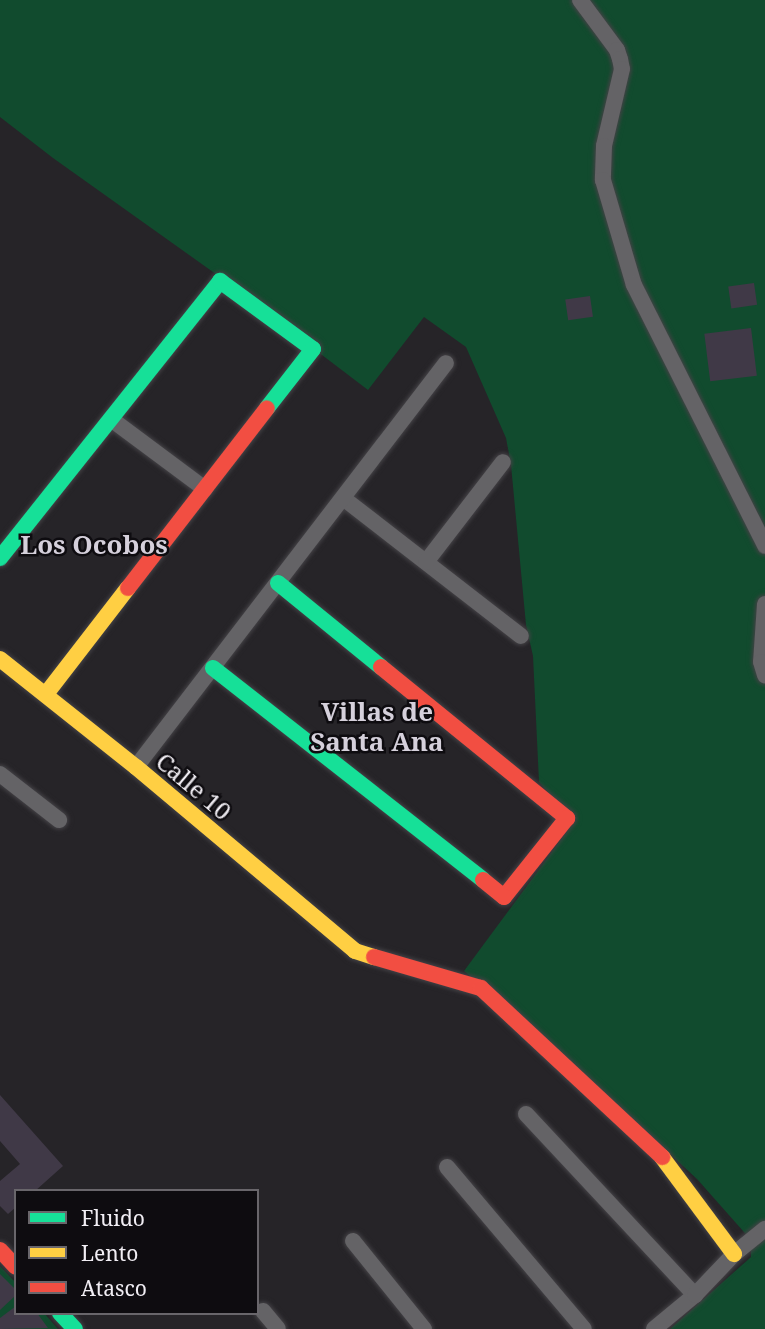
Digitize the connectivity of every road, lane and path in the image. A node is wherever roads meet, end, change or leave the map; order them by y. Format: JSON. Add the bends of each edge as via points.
{"nodes":[{"id":1,"x":580,"y":0,"type":"edge"},
{"id":2,"x":446,"y":363,"type":"dead end"},
{"id":3,"x":111,"y":419,"type":"junction"},
{"id":4,"x":503,"y":462,"type":"dead end"},
{"id":5,"x":205,"y":489,"type":"junction"},
{"id":6,"x":343,"y":498,"type":"junction"},
{"id":7,"x":765,"y":546,"type":"edge"},
{"id":8,"x":0,"y":558,"type":"edge"},
{"id":9,"x":426,"y":562,"type":"junction"},
{"id":10,"x":278,"y":583,"type":"junction"},
{"id":11,"x":765,"y":604,"type":"edge"},
{"id":12,"x":521,"y":636,"type":"dead end"},
{"id":13,"x":0,"y":659,"type":"edge"},
{"id":14,"x":213,"y":668,"type":"junction"},
{"id":15,"x":765,"y":675,"type":"edge"},
{"id":16,"x":46,"y":694,"type":"junction"},
{"id":17,"x":136,"y":767,"type":"junction"},
{"id":18,"x":0,"y":774,"type":"edge"},
{"id":19,"x":59,"y":820,"type":"dead end"},
{"id":20,"x":526,"y":1114,"type":"dead end"},
{"id":21,"x":447,"y":1167,"type":"dead end"},
{"id":22,"x":765,"y":1229,"type":"edge"},
{"id":23,"x":353,"y":1241,"type":"dead end"},
{"id":24,"x":0,"y":1250,"type":"edge"},
{"id":25,"x":734,"y":1254,"type":"junction"},
{"id":26,"x":14,"y":1264,"type":"edge"},
{"id":27,"x":695,"y":1295,"type":"junction"},
{"id":28,"x":263,"y":1311,"type":"dead end"},
{"id":29,"x":62,"y":1315,"type":"edge"},
{"id":30,"x":75,"y":1329,"type":"edge"},
{"id":31,"x":278,"y":1329,"type":"edge"},
{"id":32,"x":424,"y":1329,"type":"edge"},
{"id":33,"x":584,"y":1329,"type":"edge"},
{"id":34,"x":654,"y":1329,"type":"edge"}],
"edges":[{"from":1,"to":7,"type":"street","via":[[622,69],[604,146],[603,180],[634,285]]},
{"from":2,"to":6,"type":"street"},
{"from":3,"to":5,"type":"street"},
{"from":3,"to":5,"type":"street","via":[[220,281],[313,349]]},
{"from":3,"to":8,"type":"street"},
{"from":4,"to":9,"type":"street"},
{"from":5,"to":16,"type":"street"},
{"from":6,"to":9,"type":"street"},
{"from":6,"to":10,"type":"street"},
{"from":9,"to":12,"type":"street"},
{"from":10,"to":14,"type":"street"},
{"from":10,"to":14,"type":"street","via":[[567,818],[504,897]]},
{"from":11,"to":15,"type":"street","via":[[761,662]]},
{"from":13,"to":16,"type":"street","name":"Calle 10"},
{"from":14,"to":17,"type":"street"},
{"from":16,"to":17,"type":"street","name":"Calle 10"},
{"from":17,"to":25,"type":"street","name":"Calle 10","via":[[355,951],[481,988],[660,1155]]},
{"from":18,"to":19,"type":"street"},
{"from":20,"to":27,"type":"street"},
{"from":21,"to":33,"type":"street"},
{"from":22,"to":25,"type":"street"},
{"from":23,"to":32,"type":"street"},
{"from":24,"to":26,"type":"street"},
{"from":25,"to":27,"type":"street"},
{"from":27,"to":34,"type":"street"},
{"from":28,"to":31,"type":"street"},
{"from":29,"to":30,"type":"street"}]}
